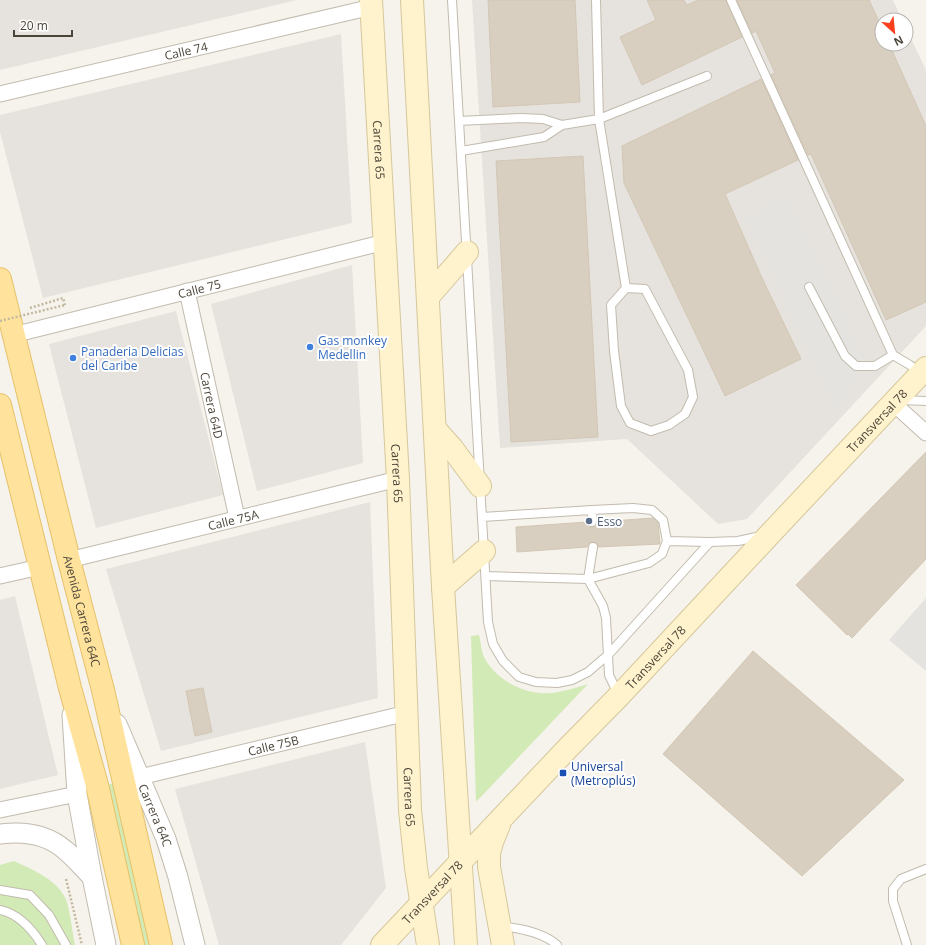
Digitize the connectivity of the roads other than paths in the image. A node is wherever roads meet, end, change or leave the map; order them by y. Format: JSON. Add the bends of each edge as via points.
{"nodes":[{"id":1,"x":412,"y":0,"type":"edge"},
{"id":2,"x":452,"y":0,"type":"edge"},
{"id":3,"x":596,"y":0,"type":"edge"},
{"id":4,"x":731,"y":0,"type":"edge"},
{"id":5,"x":371,"y":3,"type":"edge"},
{"id":6,"x":706,"y":76,"type":"dead end"},
{"id":7,"x":0,"y":94,"type":"edge"},
{"id":8,"x":599,"y":119,"type":"junction"},
{"id":9,"x":459,"y":121,"type":"junction"},
{"id":10,"x":562,"y":125,"type":"junction"},
{"id":11,"x":461,"y":151,"type":"junction"},
{"id":12,"x":385,"y":242,"type":"junction"},
{"id":13,"x":467,"y":252,"type":"junction"},
{"id":14,"x":0,"y":279,"type":"edge"},
{"id":15,"x":809,"y":287,"type":"dead end"},
{"id":16,"x":626,"y":288,"type":"junction"},
{"id":17,"x":187,"y":291,"type":"junction"},
{"id":18,"x":428,"y":296,"type":"junction"},
{"id":19,"x":6,"y":328,"type":"edge"},
{"id":20,"x":893,"y":355,"type":"junction"},
{"id":21,"x":923,"y":371,"type":"edge"},
{"id":22,"x":895,"y":401,"type":"junction"},
{"id":23,"x":926,"y":401,"type":"edge"},
{"id":24,"x":0,"y":405,"type":"edge"},
{"id":25,"x":435,"y":429,"type":"junction"},
{"id":26,"x":926,"y":433,"type":"edge"},
{"id":27,"x":398,"y":479,"type":"junction"},
{"id":28,"x":480,"y":486,"type":"junction"},
{"id":29,"x":592,"y":510,"type":"junction"},
{"id":30,"x":482,"y":517,"type":"junction"},
{"id":31,"x":237,"y":518,"type":"junction"},
{"id":32,"x":592,"y":522,"type":"dead end"},
{"id":33,"x":770,"y":534,"type":"junction"},
{"id":34,"x":667,"y":541,"type":"junction"},
{"id":35,"x":710,"y":542,"type":"junction"},
{"id":36,"x":593,"y":547,"type":"dead end"},
{"id":37,"x":484,"y":551,"type":"junction"},
{"id":38,"x":69,"y":560,"type":"junction"},
{"id":39,"x":40,"y":566,"type":"junction"},
{"id":40,"x":0,"y":576,"type":"edge"},
{"id":41,"x":486,"y":576,"type":"junction"},
{"id":42,"x":588,"y":579,"type":"junction"},
{"id":43,"x":443,"y":587,"type":"junction"},
{"id":44,"x":609,"y":654,"type":"junction"},
{"id":45,"x":70,"y":688,"type":"junction"},
{"id":46,"x":103,"y":690,"type":"junction"},
{"id":47,"x":619,"y":696,"type":"junction"},
{"id":48,"x":407,"y":713,"type":"junction"},
{"id":49,"x":140,"y":777,"type":"junction"},
{"id":50,"x":76,"y":794,"type":"junction"},
{"id":51,"x":0,"y":810,"type":"edge"},
{"id":52,"x":502,"y":817,"type":"junction"},
{"id":53,"x":0,"y":834,"type":"edge"},
{"id":54,"x":460,"y":862,"type":"junction"},
{"id":55,"x":926,"y":868,"type":"edge"},
{"id":56,"x":92,"y":877,"type":"junction"},
{"id":57,"x":0,"y":890,"type":"edge"},
{"id":58,"x":422,"y":903,"type":"junction"},
{"id":59,"x":0,"y":910,"type":"edge"},
{"id":60,"x":501,"y":935,"type":"edge"},
{"id":61,"x":42,"y":945,"type":"edge"},
{"id":62,"x":66,"y":945,"type":"edge"},
{"id":63,"x":106,"y":945,"type":"edge"},
{"id":64,"x":133,"y":945,"type":"edge"},
{"id":65,"x":161,"y":945,"type":"edge"},
{"id":66,"x":195,"y":945,"type":"edge"},
{"id":67,"x":382,"y":945,"type":"edge"},
{"id":68,"x":428,"y":945,"type":"edge"},
{"id":69,"x":466,"y":945,"type":"edge"},
{"id":70,"x":557,"y":945,"type":"edge"},
{"id":71,"x":907,"y":945,"type":"edge"}],
"edges":[{"from":1,"to":18,"type":"main road"},
{"from":2,"to":9,"type":"lane"},
{"from":3,"to":8,"type":"lane"},
{"from":4,"to":20,"type":"lane"},
{"from":5,"to":7,"type":"street","name":"Calle 74"},
{"from":5,"to":12,"type":"main road","name":"Carrera 65"},
{"from":6,"to":8,"type":"lane"},
{"from":8,"to":10,"type":"lane"},
{"from":8,"to":16,"type":"lane"},
{"from":9,"to":10,"type":"lane","via":[[521,118],[543,119]]},
{"from":9,"to":11,"type":"lane"},
{"from":10,"to":11,"type":"lane","via":[[544,137]]},
{"from":11,"to":13,"type":"lane"},
{"from":12,"to":17,"type":"street","name":"Calle 75"},
{"from":12,"to":27,"type":"main road","name":"Carrera 65"},
{"from":13,"to":18,"type":"main road"},
{"from":13,"to":28,"type":"lane"},
{"from":14,"to":19,"type":"main road","name":"Avenida Carrera 64C"},
{"from":15,"to":20,"type":"lane","via":[[845,356],[856,366],[874,366]]},
{"from":16,"to":16,"type":"lane","via":[[611,305],[621,406],[630,423],[651,431],[669,425],[684,414],[693,397],[688,370],[645,289]]},
{"from":17,"to":19,"type":"street","name":"Calle 75"},
{"from":17,"to":31,"type":"street","name":"Carrera 64D"},
{"from":18,"to":25,"type":"main road"},
{"from":19,"to":38,"type":"main road","name":"Avenida Carrera 64C"},
{"from":20,"to":21,"type":"lane"},
{"from":21,"to":22,"type":"main road","name":"Transversal 78"},
{"from":22,"to":23,"type":"lane"},
{"from":22,"to":26,"type":"street"},
{"from":22,"to":33,"type":"main road","name":"Transversal 78"},
{"from":24,"to":39,"type":"main road"},
{"from":25,"to":28,"type":"main road"},
{"from":25,"to":43,"type":"main road"},
{"from":27,"to":31,"type":"street","name":"Calle 75A"},
{"from":27,"to":48,"type":"main road","name":"Carrera 65"},
{"from":28,"to":30,"type":"lane"},
{"from":29,"to":30,"type":"lane"},
{"from":29,"to":32,"type":"lane"},
{"from":29,"to":34,"type":"lane","via":[[652,510],[663,520]]},
{"from":30,"to":37,"type":"lane"},
{"from":31,"to":38,"type":"street","name":"Calle 75A"},
{"from":33,"to":35,"type":"lane","via":[[738,541]]},
{"from":33,"to":47,"type":"main road","name":"Transversal 78"},
{"from":34,"to":35,"type":"lane"},
{"from":34,"to":42,"type":"lane","via":[[662,554],[650,563]]},
{"from":35,"to":44,"type":"lane"},
{"from":36,"to":42,"type":"lane"},
{"from":37,"to":41,"type":"lane"},
{"from":37,"to":43,"type":"main road"},
{"from":38,"to":46,"type":"main road","name":"Avenida Carrera 64C"},
{"from":39,"to":40,"type":"street"},
{"from":39,"to":45,"type":"main road"},
{"from":41,"to":42,"type":"lane"},
{"from":41,"to":44,"type":"lane","via":[[488,622],[493,644],[503,661],[519,676],[536,682],[557,684],[588,672]]},
{"from":42,"to":44,"type":"lane","via":[[603,606]]},
{"from":43,"to":54,"type":"main road"},
{"from":44,"to":47,"type":"lane","via":[[609,674]]},
{"from":45,"to":50,"type":"street"},
{"from":45,"to":64,"type":"main road","via":[[96,785]]},
{"from":46,"to":49,"type":"street","name":"Carrera 64C"},
{"from":46,"to":65,"type":"main road","name":"Avenida Carrera 64C"},
{"from":47,"to":52,"type":"main road","name":"Transversal 78"},
{"from":48,"to":49,"type":"street","name":"Calle 75B"},
{"from":48,"to":58,"type":"main road","name":"Carrera 65","via":[[410,817]]},
{"from":49,"to":66,"type":"street","name":"Carrera 64C","via":[[166,839]]},
{"from":50,"to":51,"type":"street"},
{"from":50,"to":56,"type":"street"},
{"from":52,"to":54,"type":"main road","name":"Transversal 78"},
{"from":52,"to":60,"type":"main road","via":[[492,842],[488,867]]},
{"from":53,"to":56,"type":"street","via":[[11,832],[42,836],[65,849]]},
{"from":54,"to":58,"type":"main road","name":"Transversal 78"},
{"from":54,"to":69,"type":"main road"},
{"from":55,"to":71,"type":"lane","via":[[901,879],[894,889],[893,901]]},
{"from":56,"to":63,"type":"street"},
{"from":57,"to":62,"type":"lane","via":[[30,895],[49,915]]},
{"from":58,"to":67,"type":"main road","name":"Transversal 78"},
{"from":58,"to":68,"type":"main road","name":"Carrera 65"},
{"from":59,"to":61,"type":"lane","via":[[27,924]]},
{"from":60,"to":70,"type":"lane","via":[[535,933]]}]}
